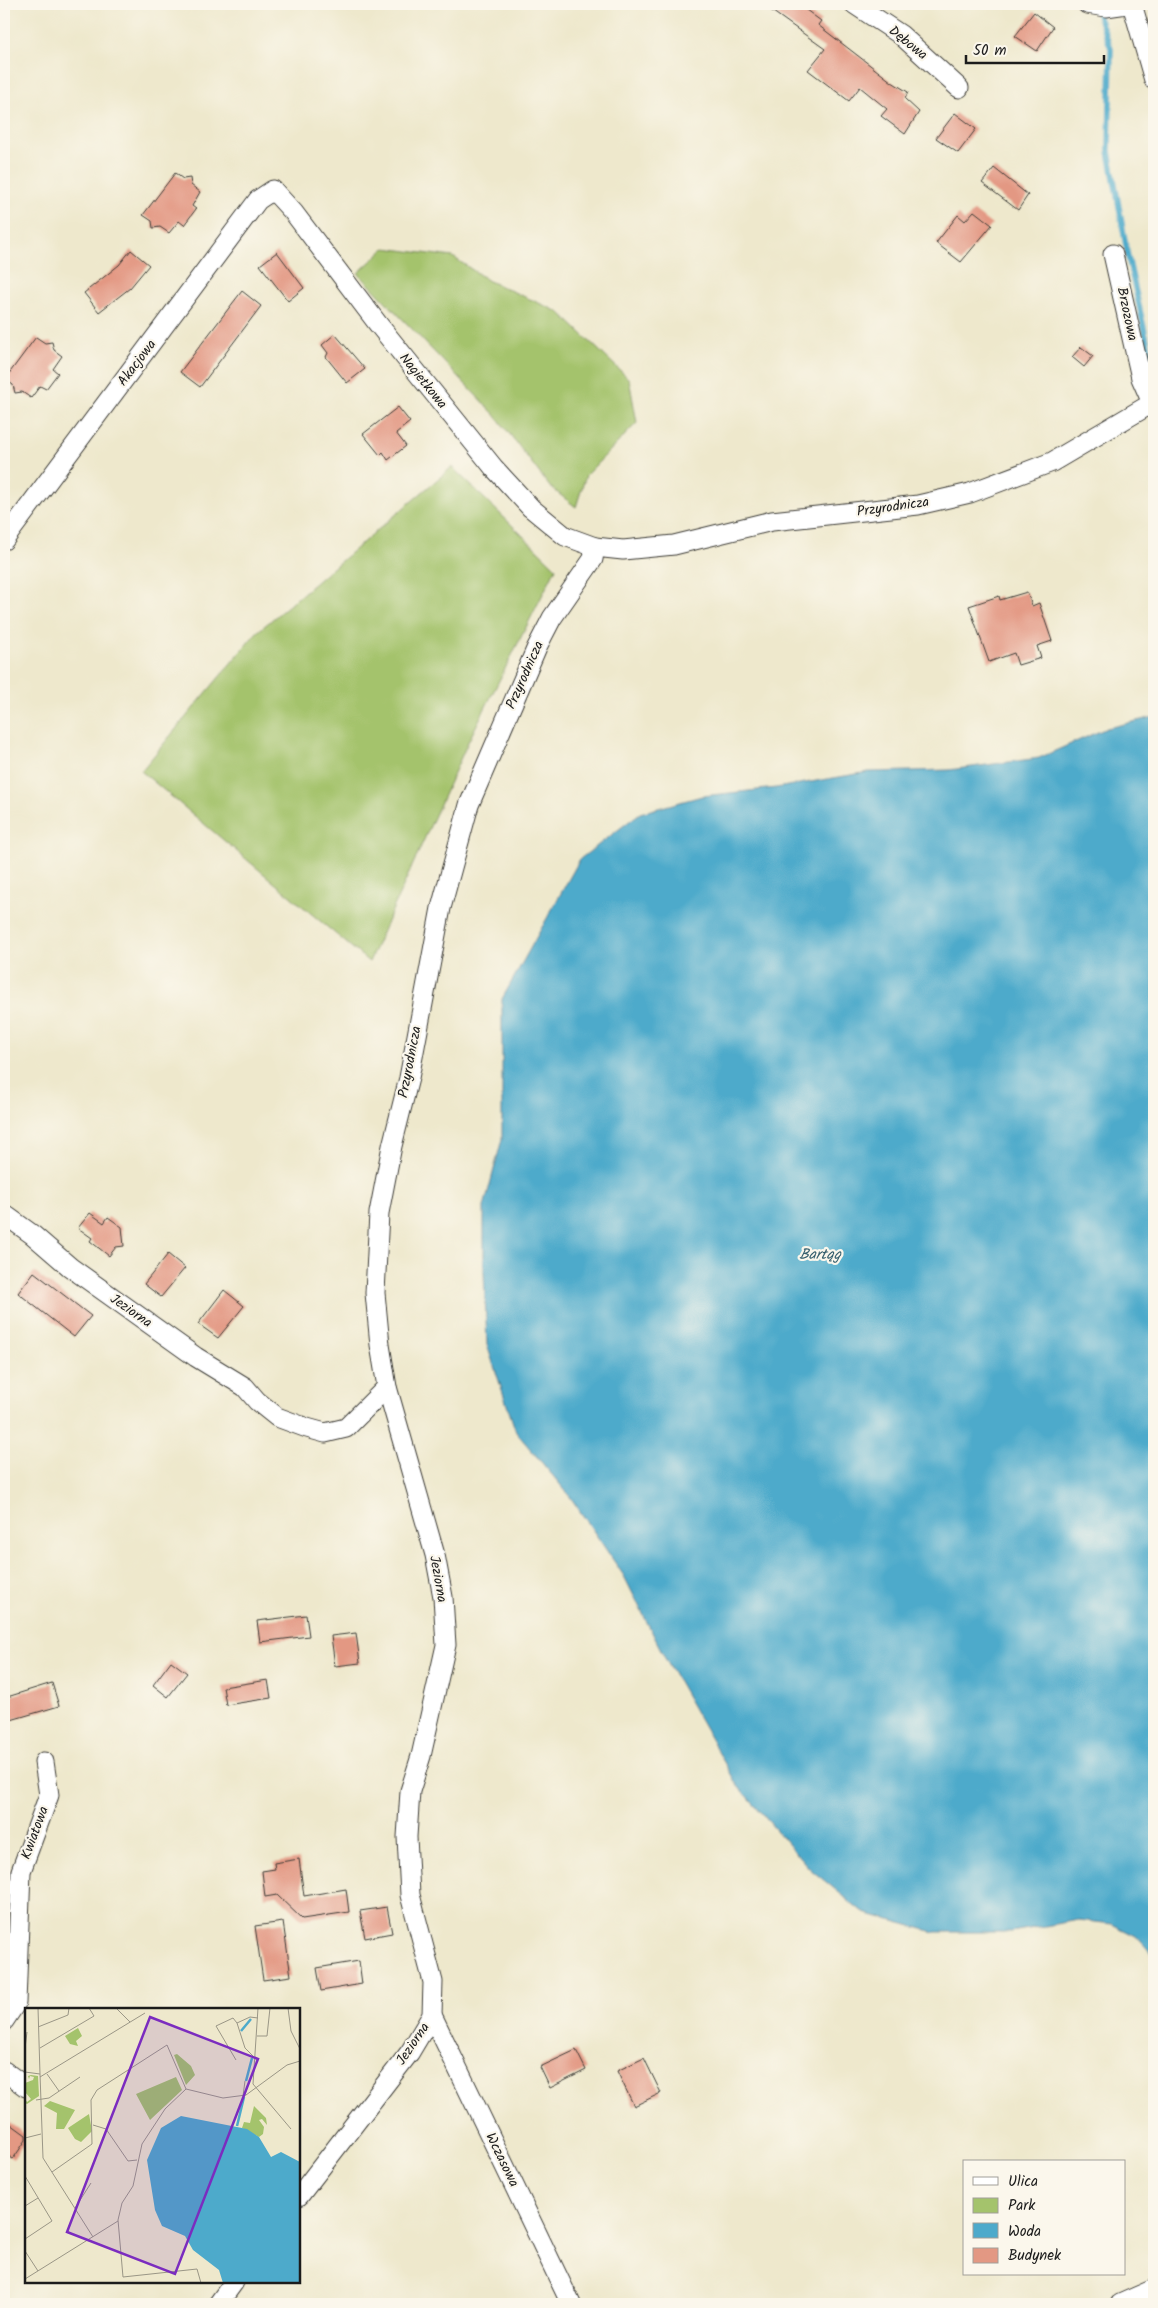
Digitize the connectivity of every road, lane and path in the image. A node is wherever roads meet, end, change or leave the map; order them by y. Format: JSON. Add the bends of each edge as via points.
{"nodes":[{"id":1,"x":854,"y":4,"type":"edge"},
{"id":2,"x":1087,"y":4,"type":"edge"},
{"id":3,"x":1127,"y":4,"type":"edge"},
{"id":4,"x":1132,"y":4,"type":"edge"},
{"id":5,"x":1154,"y":80,"type":"edge"},
{"id":6,"x":959,"y":88,"type":"dead end"},
{"id":7,"x":272,"y":190,"type":"joint"},
{"id":8,"x":1113,"y":254,"type":"dead end"},
{"id":9,"x":1153,"y":402,"type":"edge"},
{"id":10,"x":4,"y":540,"type":"edge"},
{"id":11,"x":596,"y":547,"type":"junction"},
{"id":12,"x":4,"y":1214,"type":"edge"},
{"id":13,"x":387,"y":1387,"type":"junction"},
{"id":14,"x":44,"y":1762,"type":"dead end"},
{"id":15,"x":432,"y":2015,"type":"junction"},
{"id":16,"x":4,"y":2021,"type":"edge"},
{"id":17,"x":4,"y":2071,"type":"edge"},
{"id":18,"x":25,"y":2086,"type":"edge"},
{"id":19,"x":300,"y":2195,"type":"edge"},
{"id":20,"x":233,"y":2283,"type":"edge"},
{"id":21,"x":1154,"y":2288,"type":"edge"},
{"id":22,"x":218,"y":2304,"type":"edge"},
{"id":23,"x":571,"y":2304,"type":"edge"},
{"id":24,"x":1120,"y":2304,"type":"edge"}],
"edges":[{"from":1,"to":6,"type":"street","name":"Dębowa","via":[[902,35]]},
{"from":2,"to":3,"type":"street","via":[[1106,7]]},
{"from":4,"to":5,"type":"street"},
{"from":7,"to":10,"type":"street","name":"Akacjowa","via":[[258,200]]},
{"from":7,"to":11,"type":"street","name":"Nagietkowa","via":[[294,213],[494,468],[530,508],[565,536]]},
{"from":8,"to":9,"type":"street","name":"Brzozowa","via":[[1141,378]]},
{"from":9,"to":11,"type":"street","name":"Przyrodnicza","via":[[1052,462],[970,493],[918,505],[772,521],[674,545],[622,550]]},
{"from":11,"to":13,"type":"street","name":"Przyrodnicza","via":[[593,559],[552,618],[507,715],[469,805],[440,908],[409,1078],[379,1213],[375,1293]]},
{"from":12,"to":13,"type":"street","name":"Jeziorna","via":[[85,1278],[196,1357],[245,1387],[277,1417],[325,1433],[346,1428]]},
{"from":13,"to":15,"type":"street","name":"Jeziorna","via":[[435,1556],[443,1597],[446,1645],[410,1791],[407,1837],[410,1895],[433,1982]]},
{"from":14,"to":16,"type":"street","name":"Kwiatowa","via":[[49,1795],[21,1871],[16,2003]]},
{"from":15,"to":19,"type":"street","name":"Jeziorna","via":[[410,2052]]},
{"from":15,"to":23,"type":"street","name":"Wczasowa"},
{"from":17,"to":18,"type":"street"},
{"from":20,"to":22,"type":"street"},
{"from":21,"to":24,"type":"street"}]}
